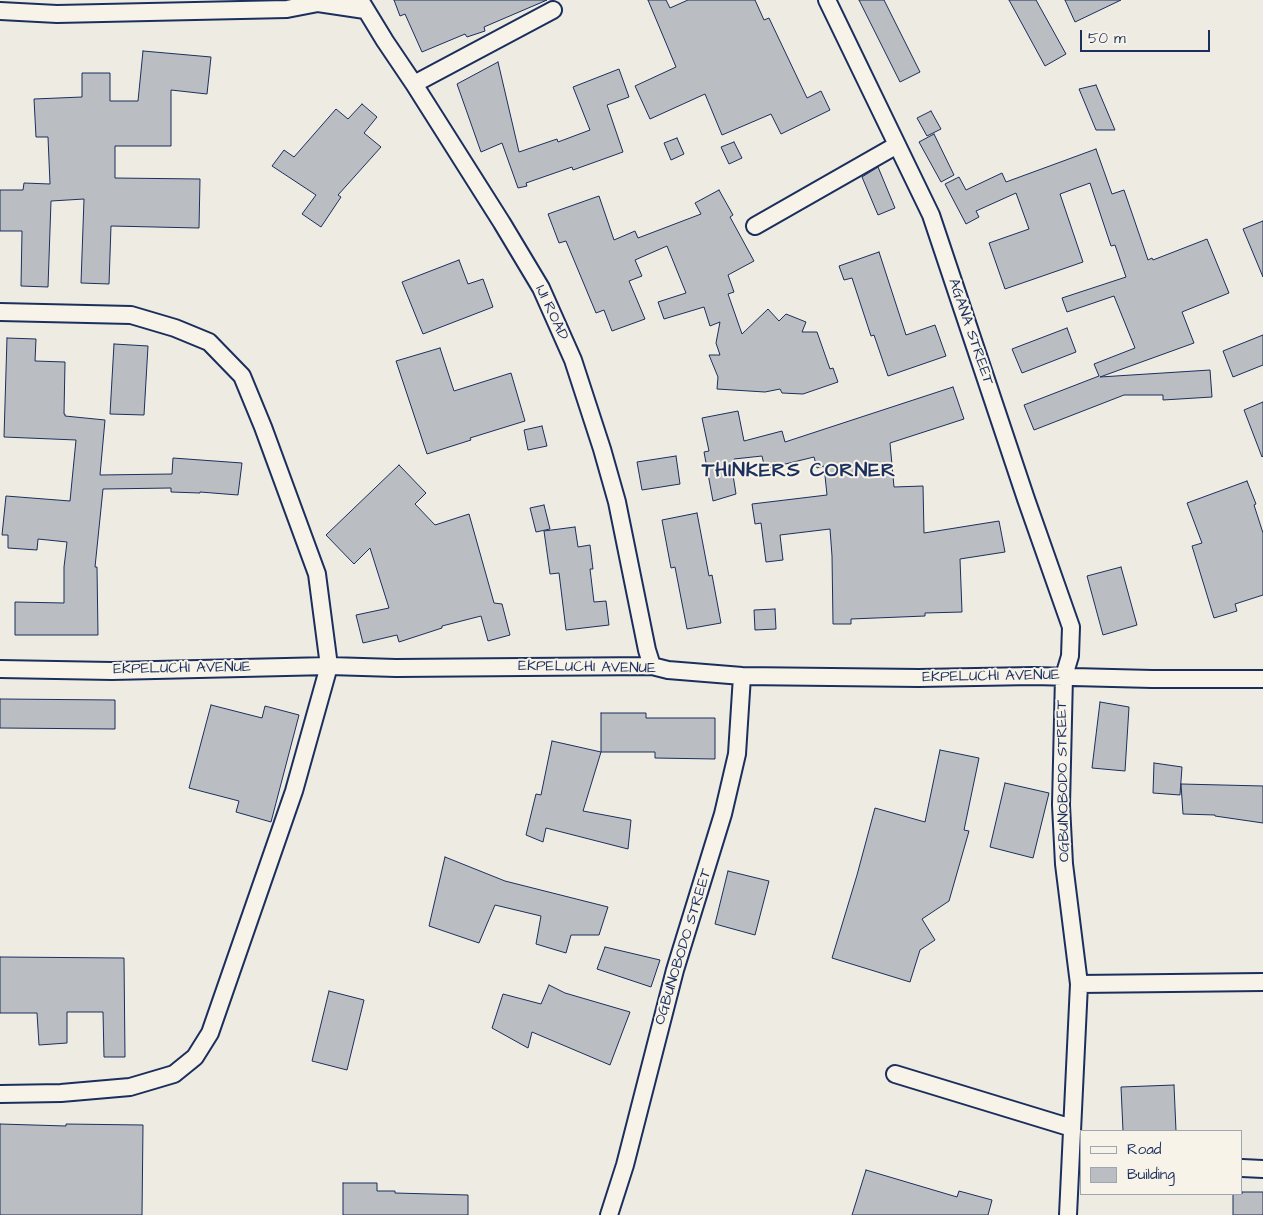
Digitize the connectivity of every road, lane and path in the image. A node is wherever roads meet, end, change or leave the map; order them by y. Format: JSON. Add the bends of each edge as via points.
{"nodes":[{"id":1,"x":827,"y":0,"type":"edge"},
{"id":2,"x":290,"y":4,"type":"edge"},
{"id":3,"x":363,"y":5,"type":"edge"},
{"id":4,"x":553,"y":10,"type":"dead end"},
{"id":5,"x":0,"y":11,"type":"edge"},
{"id":6,"x":414,"y":84,"type":"junction"},
{"id":7,"x":897,"y":145,"type":"junction"},
{"id":8,"x":755,"y":226,"type":"dead end"},
{"id":9,"x":0,"y":312,"type":"edge"},
{"id":10,"x":329,"y":666,"type":"junction"},
{"id":11,"x":652,"y":666,"type":"junction"},
{"id":12,"x":0,"y":669,"type":"edge"},
{"id":13,"x":742,"y":676,"type":"junction"},
{"id":14,"x":1064,"y":676,"type":"junction"},
{"id":15,"x":1263,"y":679,"type":"edge"},
{"id":16,"x":1263,"y":982,"type":"edge"},
{"id":17,"x":1079,"y":984,"type":"junction"},
{"id":18,"x":895,"y":1074,"type":"dead end"},
{"id":19,"x":0,"y":1094,"type":"edge"},
{"id":20,"x":1072,"y":1128,"type":"junction"},
{"id":21,"x":1076,"y":1165,"type":"edge"},
{"id":22,"x":1243,"y":1168,"type":"edge"},
{"id":23,"x":1263,"y":1169,"type":"edge"},
{"id":24,"x":610,"y":1215,"type":"edge"},
{"id":25,"x":1068,"y":1215,"type":"edge"}],
"edges":[{"from":1,"to":7,"type":"street","name":"AGANA STREET"},
{"from":2,"to":3,"type":"street"},
{"from":2,"to":5,"type":"street","via":[[57,14]]},
{"from":3,"to":6,"type":"street","name":"IJI ROAD"},
{"from":4,"to":6,"type":"street"},
{"from":6,"to":11,"type":"street","name":"IJI ROAD","via":[[541,288],[573,360],[616,502]]},
{"from":7,"to":8,"type":"street"},
{"from":7,"to":14,"type":"street","name":"AGANA STREET","via":[[931,215],[1071,627],[1070,656]]},
{"from":9,"to":10,"type":"street","via":[[131,315],[209,342],[242,376],[317,574]]},
{"from":10,"to":11,"type":"street","name":"EKPELUCHI AVENUE"},
{"from":10,"to":12,"type":"street","name":"EKPELUCHI AVENUE","via":[[112,671]]},
{"from":10,"to":19,"type":"street","via":[[294,791],[210,1033],[195,1057],[174,1074],[130,1087]]},
{"from":11,"to":13,"type":"street","name":"EKPELUCHI AVENUE"},
{"from":13,"to":14,"type":"street","name":"EKPELUCHI AVENUE"},
{"from":13,"to":24,"type":"street","name":"OGBUNOBODO STREET","via":[[737,754],[725,805],[675,970]]},
{"from":14,"to":15,"type":"street","name":"EKPELUCHI AVENUE"},
{"from":14,"to":17,"type":"street","name":"OGBUNOBODO STREET","via":[[1061,805],[1064,864]]},
{"from":16,"to":17,"type":"street"},
{"from":17,"to":20,"type":"street","name":"OGBUNOBODO STREET"},
{"from":18,"to":20,"type":"street"},
{"from":20,"to":21,"type":"street","name":"OGBUNOBODO STREET"},
{"from":21,"to":25,"type":"street","name":"OGBUNOBODO STREET"},
{"from":22,"to":23,"type":"street"}]}
